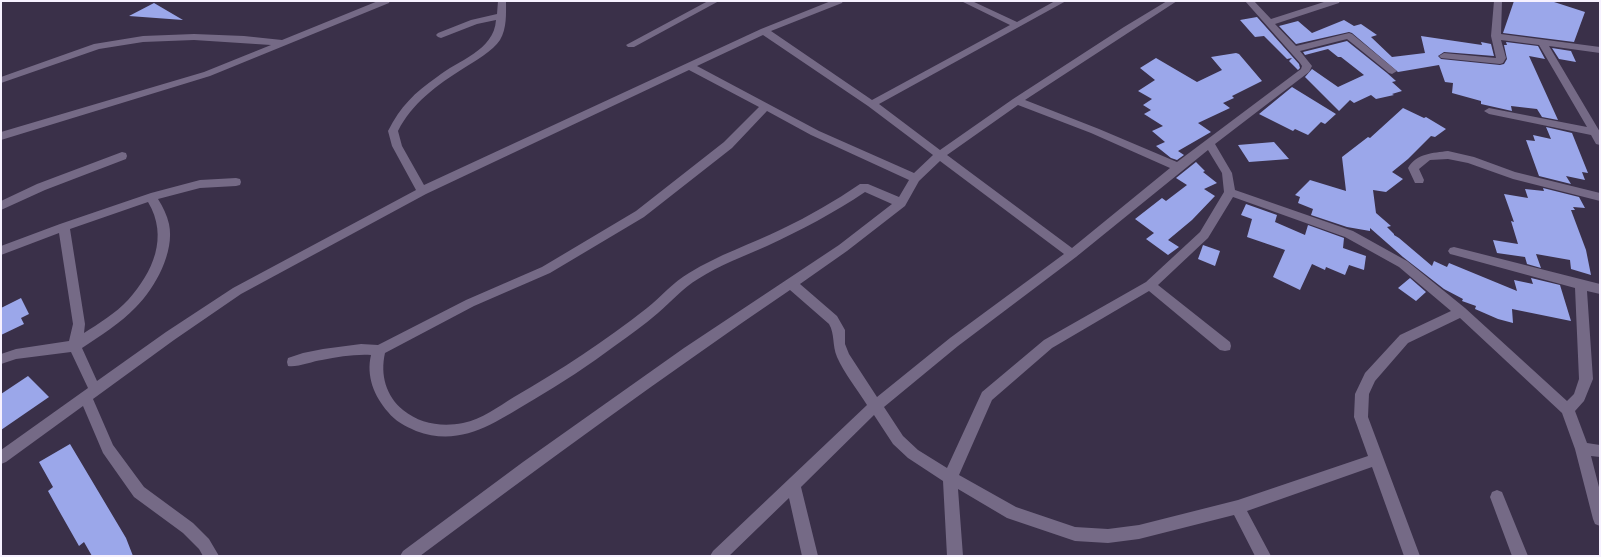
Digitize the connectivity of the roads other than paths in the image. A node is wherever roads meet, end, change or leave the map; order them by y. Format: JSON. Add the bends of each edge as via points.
{"nodes":[{"id":1,"x":386,"y":1,"type":"edge"},
{"id":2,"x":502,"y":1,"type":"edge"},
{"id":3,"x":715,"y":1,"type":"edge"},
{"id":4,"x":839,"y":1,"type":"edge"},
{"id":5,"x":965,"y":1,"type":"edge"},
{"id":6,"x":1062,"y":1,"type":"edge"},
{"id":7,"x":1173,"y":1,"type":"edge"},
{"id":8,"x":1248,"y":1,"type":"edge"},
{"id":9,"x":1336,"y":1,"type":"edge"},
{"id":10,"x":1498,"y":1,"type":"edge"},
{"id":11,"x":500,"y":16,"type":"junction"},
{"id":12,"x":1268,"y":23,"type":"junction"},
{"id":13,"x":1017,"y":25,"type":"junction"},
{"id":14,"x":764,"y":31,"type":"junction"},
{"id":15,"x":441,"y":35,"type":"dead end"},
{"id":16,"x":1496,"y":36,"type":"junction"},
{"id":17,"x":1542,"y":42,"type":"junction"},
{"id":18,"x":284,"y":43,"type":"junction"},
{"id":19,"x":631,"y":45,"type":"dead end"},
{"id":20,"x":1293,"y":50,"type":"junction"},
{"id":21,"x":1600,"y":50,"type":"edge"},
{"id":22,"x":1444,"y":56,"type":"dead end"},
{"id":23,"x":689,"y":66,"type":"junction"},
{"id":24,"x":1392,"y":71,"type":"dead end"},
{"id":25,"x":1,"y":80,"type":"edge"},
{"id":26,"x":1017,"y":101,"type":"junction"},
{"id":27,"x":872,"y":104,"type":"junction"},
{"id":28,"x":765,"y":107,"type":"junction"},
{"id":29,"x":1489,"y":111,"type":"dead end"},
{"id":30,"x":1594,"y":132,"type":"junction"},
{"id":31,"x":1,"y":136,"type":"edge"},
{"id":32,"x":1600,"y":141,"type":"edge"},
{"id":33,"x":1210,"y":144,"type":"junction"},
{"id":34,"x":940,"y":155,"type":"junction"},
{"id":35,"x":122,"y":156,"type":"dead end"},
{"id":36,"x":1178,"y":167,"type":"junction"},
{"id":37,"x":915,"y":178,"type":"junction"},
{"id":38,"x":1419,"y":180,"type":"dead end"},
{"id":39,"x":236,"y":182,"type":"dead end"},
{"id":40,"x":422,"y":191,"type":"junction"},
{"id":41,"x":1230,"y":192,"type":"junction"},
{"id":42,"x":1600,"y":197,"type":"edge"},
{"id":43,"x":151,"y":198,"type":"junction"},
{"id":44,"x":901,"y":203,"type":"junction"},
{"id":45,"x":1,"y":206,"type":"edge"},
{"id":46,"x":64,"y":227,"type":"junction"},
{"id":47,"x":1,"y":251,"type":"edge"},
{"id":48,"x":1454,"y":251,"type":"dead end"},
{"id":49,"x":1072,"y":254,"type":"junction"},
{"id":50,"x":792,"y":284,"type":"junction"},
{"id":51,"x":1150,"y":285,"type":"junction"},
{"id":52,"x":1581,"y":285,"type":"junction"},
{"id":53,"x":1600,"y":289,"type":"edge"},
{"id":54,"x":1461,"y":312,"type":"junction"},
{"id":55,"x":75,"y":346,"type":"junction"},
{"id":56,"x":1226,"y":346,"type":"dead end"},
{"id":57,"x":379,"y":350,"type":"junction"},
{"id":58,"x":1,"y":359,"type":"edge"},
{"id":59,"x":292,"y":362,"type":"dead end"},
{"id":60,"x":90,"y":394,"type":"junction"},
{"id":61,"x":875,"y":406,"type":"junction"},
{"id":62,"x":1568,"y":410,"type":"junction"},
{"id":63,"x":1582,"y":449,"type":"junction"},
{"id":64,"x":1600,"y":451,"type":"edge"},
{"id":65,"x":1,"y":458,"type":"edge"},
{"id":66,"x":1377,"y":459,"type":"junction"},
{"id":67,"x":950,"y":478,"type":"junction"},
{"id":68,"x":793,"y":485,"type":"junction"},
{"id":69,"x":1497,"y":497,"type":"dead end"},
{"id":70,"x":1238,"y":507,"type":"junction"},
{"id":71,"x":1600,"y":519,"type":"edge"},
{"id":72,"x":211,"y":556,"type":"edge"},
{"id":73,"x":408,"y":556,"type":"edge"},
{"id":74,"x":718,"y":556,"type":"edge"},
{"id":75,"x":810,"y":556,"type":"edge"},
{"id":76,"x":955,"y":556,"type":"edge"},
{"id":77,"x":1263,"y":556,"type":"edge"},
{"id":78,"x":1412,"y":556,"type":"edge"},
{"id":79,"x":1520,"y":556,"type":"edge"}],
"edges":[{"from":1,"to":18,"type":"street"},
{"from":2,"to":11,"type":"street"},
{"from":3,"to":19,"type":"street"},
{"from":4,"to":14,"type":"street"},
{"from":5,"to":13,"type":"street"},
{"from":6,"to":13,"type":"street"},
{"from":7,"to":26,"type":"street"},
{"from":8,"to":12,"type":"street"},
{"from":9,"to":12,"type":"street"},
{"from":10,"to":16,"type":"street"},
{"from":11,"to":15,"type":"street","via":[[474,22]]},
{"from":11,"to":40,"type":"street","via":[[500,29],[494,40],[478,55],[441,78],[420,95],[401,115],[393,131],[397,146]]},
{"from":12,"to":20,"type":"street"},
{"from":13,"to":27,"type":"street"},
{"from":14,"to":23,"type":"street"},
{"from":14,"to":27,"type":"street"},
{"from":16,"to":17,"type":"street"},
{"from":16,"to":22,"type":"street","via":[[1500,61]]},
{"from":17,"to":21,"type":"street"},
{"from":17,"to":30,"type":"street"},
{"from":18,"to":25,"type":"street","via":[[194,37],[143,39],[97,46]]},
{"from":18,"to":31,"type":"street","via":[[207,74]]},
{"from":20,"to":24,"type":"street","via":[[1349,36]]},
{"from":20,"to":33,"type":"street","via":[[1304,61],[1306,70]]},
{"from":23,"to":28,"type":"street"},
{"from":23,"to":40,"type":"street"},
{"from":26,"to":34,"type":"street"},
{"from":26,"to":36,"type":"street"},
{"from":27,"to":34,"type":"street"},
{"from":28,"to":37,"type":"street"},
{"from":28,"to":57,"type":"street","via":[[728,145],[633,218],[546,270],[470,303]]},
{"from":29,"to":30,"type":"street"},
{"from":30,"to":32,"type":"street"},
{"from":33,"to":36,"type":"street"},
{"from":33,"to":41,"type":"street","via":[[1228,173]]},
{"from":34,"to":37,"type":"street"},
{"from":34,"to":49,"type":"street"},
{"from":35,"to":45,"type":"street","via":[[41,187]]},
{"from":36,"to":49,"type":"street"},
{"from":37,"to":44,"type":"street"},
{"from":38,"to":42,"type":"street","via":[[1413,168],[1427,157],[1448,155]]},
{"from":39,"to":43,"type":"street","via":[[200,184]]},
{"from":40,"to":60,"type":"street","via":[[237,291]]},
{"from":41,"to":51,"type":"street","via":[[1204,235]]},
{"from":41,"to":54,"type":"street","via":[[1349,234],[1403,264]]},
{"from":43,"to":46,"type":"street"},
{"from":43,"to":55,"type":"street","via":[[160,212],[164,226],[163,250],[154,274],[132,304]]},
{"from":44,"to":50,"type":"street"},
{"from":44,"to":57,"type":"street","via":[[864,187],[825,212],[697,274],[601,351],[564,376],[483,423],[463,429],[439,430],[422,426],[408,422],[394,412],[382,395],[377,382],[375,363]]},
{"from":46,"to":47,"type":"street"},
{"from":46,"to":55,"type":"street","via":[[79,324]]},
{"from":48,"to":52,"type":"street"},
{"from":49,"to":61,"type":"street","via":[[954,342]]},
{"from":50,"to":61,"type":"street","via":[[833,320],[839,330],[839,344],[843,356]]},
{"from":50,"to":73,"type":"street","via":[[682,357]]},
{"from":51,"to":56,"type":"street"},
{"from":51,"to":67,"type":"street","via":[[1048,344],[987,396]]},
{"from":52,"to":53,"type":"street"},
{"from":52,"to":62,"type":"street","via":[[1586,379],[1579,397]]},
{"from":54,"to":62,"type":"street"},
{"from":54,"to":66,"type":"street","via":[[1404,339],[1370,377],[1362,394],[1361,417]]},
{"from":55,"to":58,"type":"street","via":[[16,354]]},
{"from":55,"to":60,"type":"street"},
{"from":57,"to":59,"type":"street","via":[[361,349],[323,354]]},
{"from":60,"to":65,"type":"street"},
{"from":60,"to":72,"type":"street","via":[[108,449],[139,492],[188,528],[204,544]]},
{"from":61,"to":67,"type":"street","via":[[898,440],[913,454]]},
{"from":61,"to":68,"type":"street"},
{"from":62,"to":63,"type":"street"},
{"from":63,"to":64,"type":"street"},
{"from":63,"to":71,"type":"street"},
{"from":66,"to":70,"type":"street"},
{"from":66,"to":78,"type":"street"},
{"from":67,"to":70,"type":"street","via":[[1012,513],[1075,534],[1108,536],[1139,532]]},
{"from":67,"to":76,"type":"street"},
{"from":68,"to":74,"type":"street"},
{"from":68,"to":75,"type":"street"},
{"from":69,"to":79,"type":"street"},
{"from":70,"to":77,"type":"street"}]}
